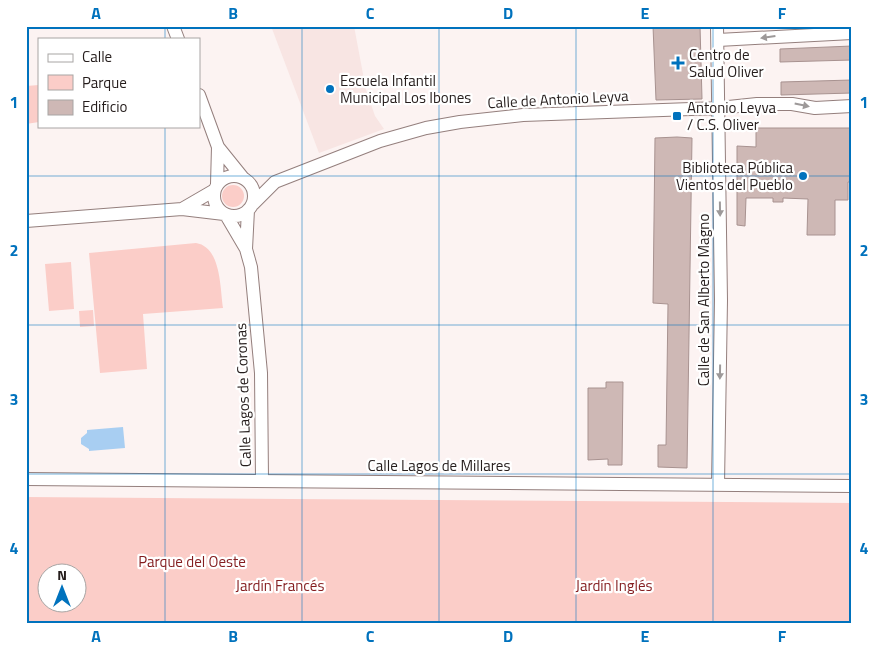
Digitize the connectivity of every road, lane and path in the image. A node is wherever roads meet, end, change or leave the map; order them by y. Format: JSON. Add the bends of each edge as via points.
{"nodes":[{"id":1,"x":173,"y":26,"type":"edge"},
{"id":2,"x":717,"y":26,"type":"edge"},
{"id":3,"x":852,"y":33,"type":"edge"},
{"id":4,"x":178,"y":38,"type":"edge"},
{"id":5,"x":718,"y":40,"type":"junction"},
{"id":6,"x":200,"y":98,"type":"edge"},
{"id":7,"x":852,"y":106,"type":"edge"},
{"id":8,"x":719,"y":108,"type":"junction"},
{"id":9,"x":218,"y":147,"type":"junction"},
{"id":10,"x":245,"y":179,"type":"junction"},
{"id":11,"x":275,"y":182,"type":"junction"},
{"id":12,"x":215,"y":187,"type":"junction"},
{"id":13,"x":250,"y":207,"type":"junction"},
{"id":14,"x":182,"y":209,"type":"junction"},
{"id":15,"x":225,"y":215,"type":"junction"},
{"id":16,"x":26,"y":221,"type":"edge"},
{"id":17,"x":246,"y":249,"type":"junction"},
{"id":18,"x":26,"y":479,"type":"edge"},
{"id":19,"x":262,"y":480,"type":"junction"},
{"id":20,"x":718,"y":484,"type":"junction"},
{"id":21,"x":852,"y":486,"type":"edge"}],
"edges":[{"from":1,"to":4,"type":"street"},
{"from":2,"to":5,"type":"street","name":"Calle de San Alberto Magno"},
{"from":3,"to":5,"type":"street","one_way":true},
{"from":5,"to":8,"type":"street","name":"Calle de San Alberto Magno"},
{"from":6,"to":9,"type":"street"},
{"from":8,"to":7,"type":"street","name":"Calle de Antonio Leyva","one_way":true,"via":[[787,103],[815,108]]},
{"from":8,"to":11,"type":"street","name":"Calle de Antonio Leyva","via":[[523,115],[460,122],[380,141]]},
{"from":8,"to":20,"type":"street","name":"Calle de San Alberto Magno","one_way":true,"via":[[721,300]]},
{"from":9,"to":10,"type":"street"},
{"from":9,"to":12,"type":"street"},
{"from":10,"to":11,"type":"street","name":"Calle de Antonio Leyva"},
{"from":10,"to":12,"type":"street","via":[[226,177]]},
{"from":10,"to":13,"type":"street","via":[[254,192]]},
{"from":11,"to":13,"type":"street","name":"Calle de Antonio Leyva"},
{"from":12,"to":14,"type":"street"},
{"from":12,"to":15,"type":"street","via":[[215,205]]},
{"from":13,"to":15,"type":"street","via":[[238,216]]},
{"from":13,"to":17,"type":"street","name":"Calle Lagos de Coronas"},
{"from":14,"to":15,"type":"street"},
{"from":14,"to":16,"type":"street"},
{"from":15,"to":17,"type":"street","name":"Calle Lagos de Coronas"},
{"from":17,"to":19,"type":"street","name":"Calle Lagos de Coronas","via":[[262,373]]},
{"from":18,"to":19,"type":"street","name":"Calle Lagos de Millares"},
{"from":19,"to":20,"type":"street","name":"Calle Lagos de Millares"},
{"from":20,"to":21,"type":"street","name":"Calle Lagos de Millares"}]}
